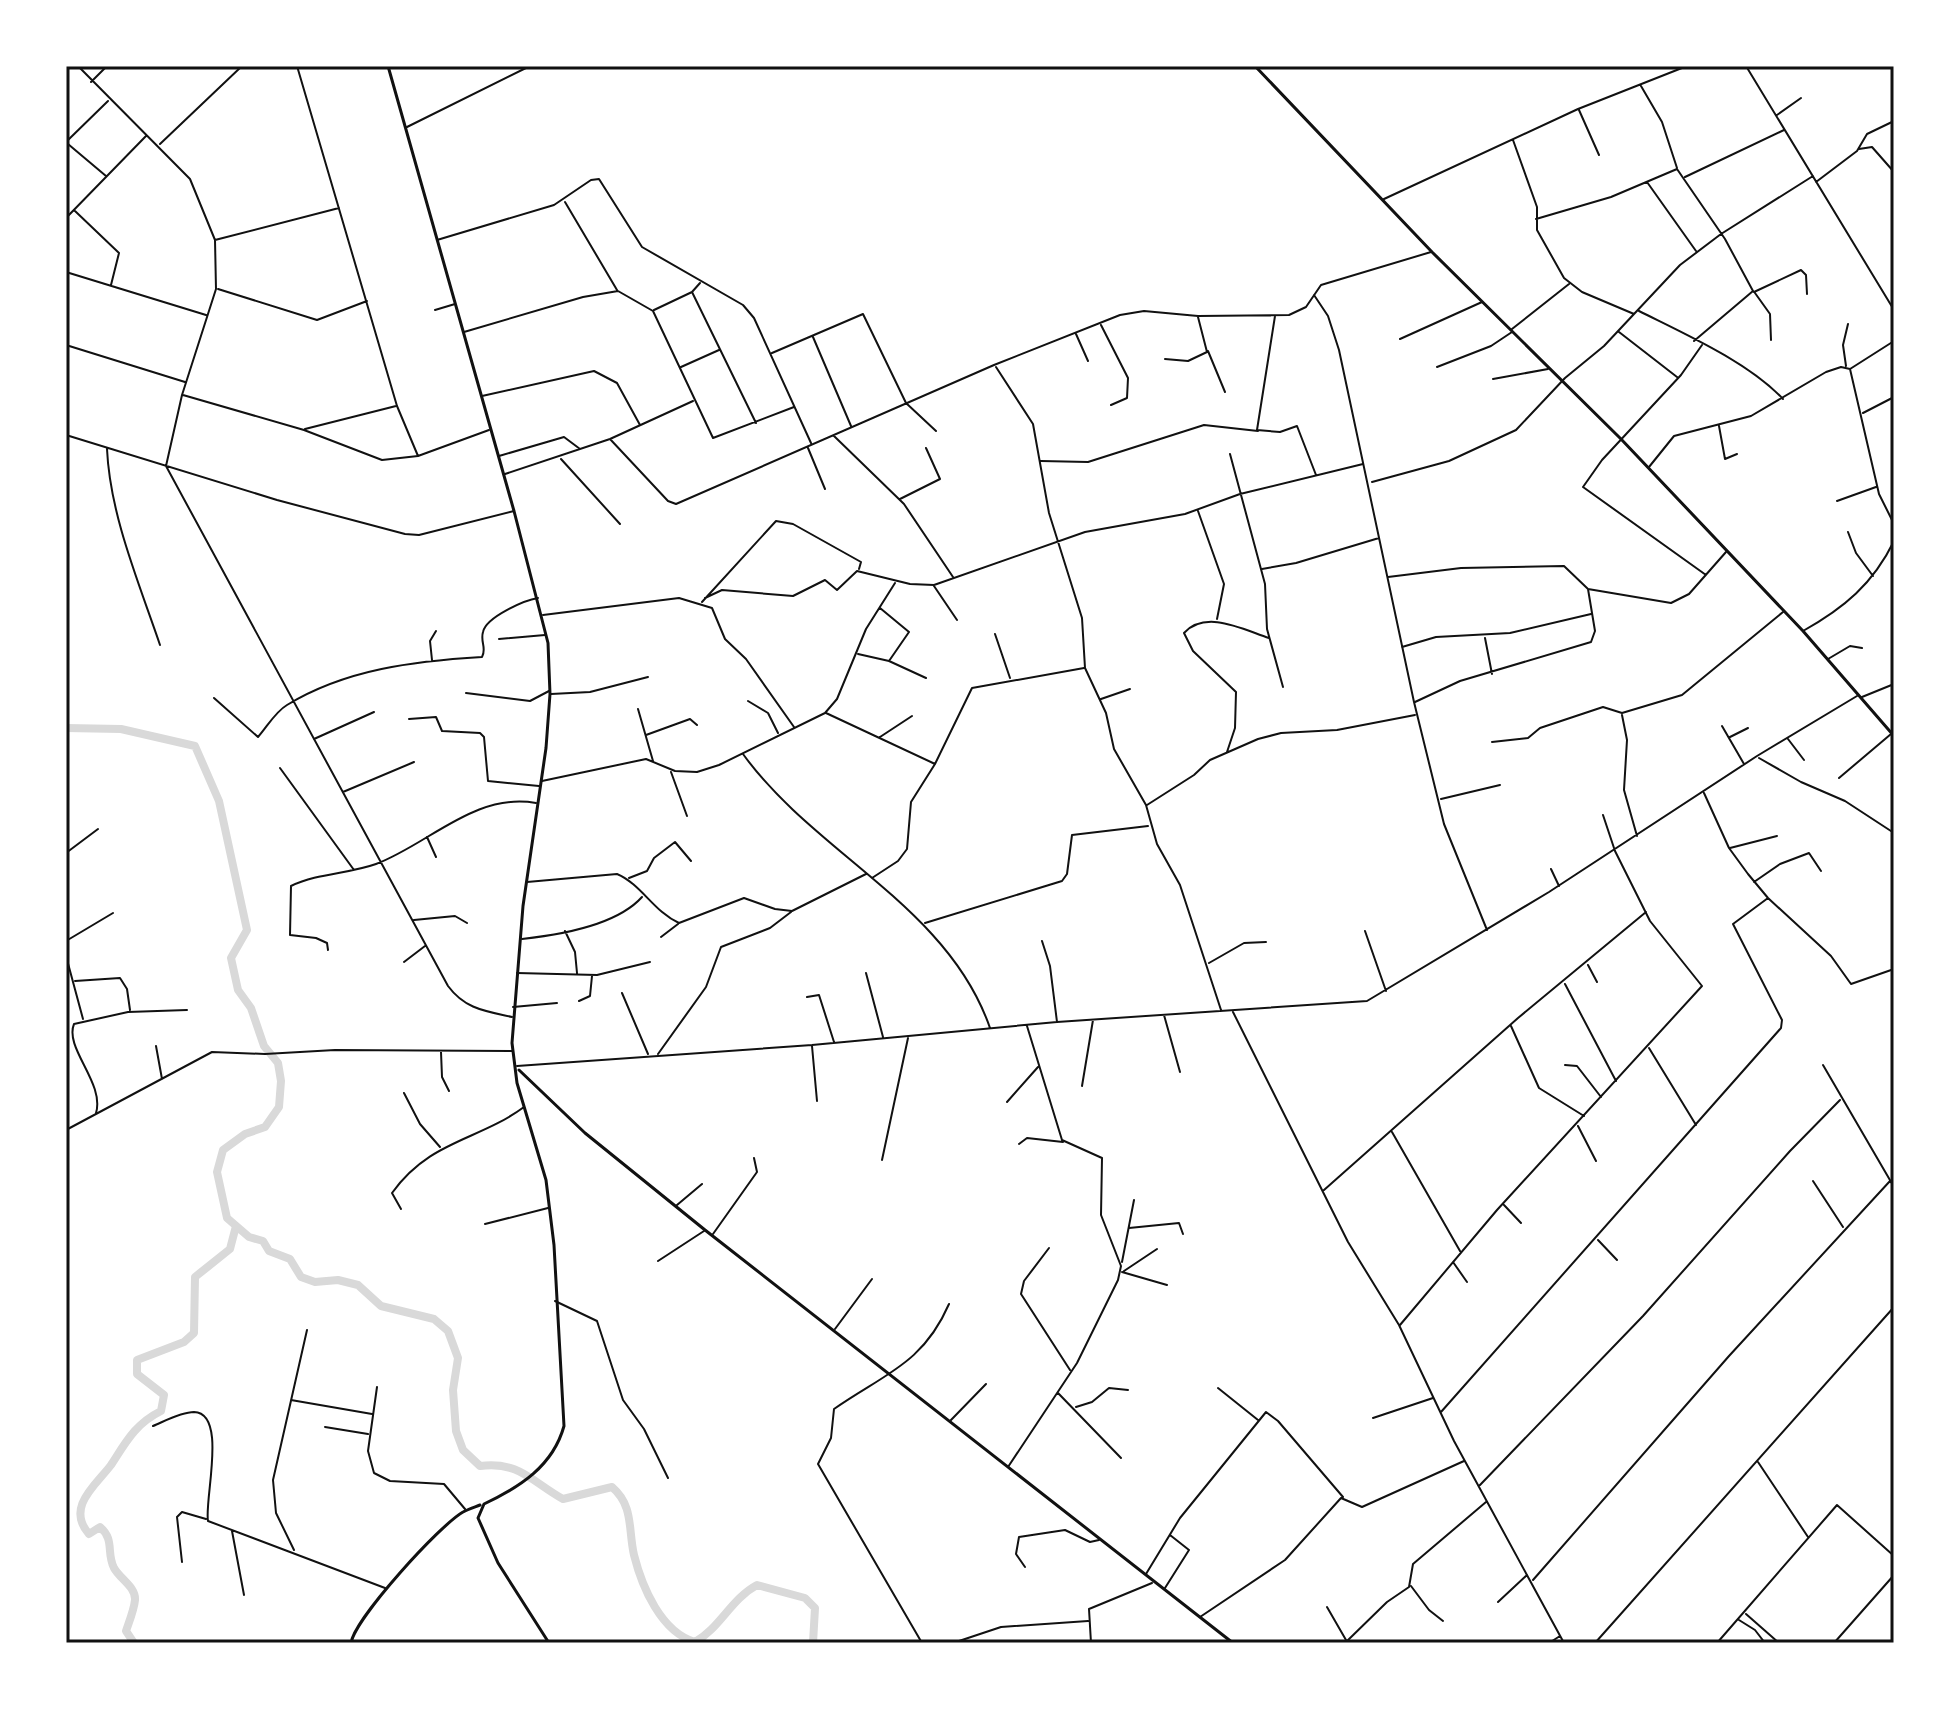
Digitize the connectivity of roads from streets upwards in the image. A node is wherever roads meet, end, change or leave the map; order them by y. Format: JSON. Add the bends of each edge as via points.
{"nodes":[{"id":1,"x":78,"y":66,"type":"edge"},
{"id":2,"x":107,"y":66,"type":"edge"},
{"id":3,"x":242,"y":66,"type":"edge"},
{"id":4,"x":297,"y":66,"type":"edge"},
{"id":5,"x":388,"y":66,"type":"edge"},
{"id":6,"x":530,"y":66,"type":"edge"},
{"id":7,"x":1255,"y":66,"type":"edge"},
{"id":8,"x":1687,"y":66,"type":"edge"},
{"id":9,"x":1746,"y":66,"type":"edge"},
{"id":10,"x":91,"y":82,"type":"junction"},
{"id":11,"x":1640,"y":85,"type":"junction"},
{"id":12,"x":1801,"y":98,"type":"dead end"},
{"id":13,"x":109,"y":100,"type":"junction"},
{"id":14,"x":1578,"y":109,"type":"junction"},
{"id":15,"x":1776,"y":116,"type":"junction"},
{"id":16,"x":1894,"y":121,"type":"edge"},
{"id":17,"x":406,"y":127,"type":"junction"},
{"id":18,"x":1785,"y":130,"type":"junction"},
{"id":19,"x":147,"y":136,"type":"junction"},
{"id":20,"x":1513,"y":139,"type":"junction"},
{"id":21,"x":66,"y":142,"type":"edge"},
{"id":22,"x":159,"y":145,"type":"junction"},
{"id":23,"x":1859,"y":149,"type":"junction"},
{"id":24,"x":1599,"y":155,"type":"dead end"},
{"id":25,"x":1677,"y":169,"type":"junction"},
{"id":26,"x":1894,"y":172,"type":"edge"},
{"id":27,"x":107,"y":176,"type":"junction"},
{"id":28,"x":1813,"y":176,"type":"junction"},
{"id":29,"x":1684,"y":177,"type":"junction"},
{"id":30,"x":1646,"y":181,"type":"junction"},
{"id":31,"x":1816,"y":182,"type":"junction"},
{"id":32,"x":564,"y":200,"type":"junction"},
{"id":33,"x":1383,"y":200,"type":"junction"},
{"id":34,"x":341,"y":207,"type":"junction"},
{"id":35,"x":74,"y":210,"type":"junction"},
{"id":36,"x":66,"y":218,"type":"edge"},
{"id":37,"x":1536,"y":219,"type":"junction"},
{"id":38,"x":1721,"y":234,"type":"junction"},
{"id":39,"x":215,"y":240,"type":"junction"},
{"id":40,"x":437,"y":240,"type":"junction"},
{"id":41,"x":1432,"y":252,"type":"junction"},
{"id":42,"x":1697,"y":253,"type":"junction"},
{"id":43,"x":66,"y":272,"type":"edge"},
{"id":44,"x":701,"y":282,"type":"junction"},
{"id":45,"x":1569,"y":284,"type":"junction"},
{"id":46,"x":111,"y":287,"type":"junction"},
{"id":47,"x":216,"y":289,"type":"junction"},
{"id":48,"x":618,"y":291,"type":"junction"},
{"id":49,"x":692,"y":292,"type":"junction"},
{"id":50,"x":1753,"y":292,"type":"junction"},
{"id":51,"x":1313,"y":294,"type":"junction"},
{"id":52,"x":1807,"y":294,"type":"dead end"},
{"id":53,"x":368,"y":301,"type":"junction"},
{"id":54,"x":1483,"y":302,"type":"junction"},
{"id":55,"x":456,"y":304,"type":"junction"},
{"id":56,"x":435,"y":310,"type":"dead end"},
{"id":57,"x":1894,"y":310,"type":"edge"},
{"id":58,"x":653,"y":311,"type":"junction"},
{"id":59,"x":1638,"y":311,"type":"junction"},
{"id":60,"x":1634,"y":314,"type":"junction"},
{"id":61,"x":206,"y":315,"type":"junction"},
{"id":62,"x":1198,"y":316,"type":"junction"},
{"id":63,"x":1275,"y":316,"type":"junction"},
{"id":64,"x":1100,"y":323,"type":"junction"},
{"id":65,"x":1848,"y":324,"type":"dead end"},
{"id":66,"x":1512,"y":330,"type":"junction"},
{"id":67,"x":1618,"y":331,"type":"junction"},
{"id":68,"x":464,"y":332,"type":"junction"},
{"id":69,"x":1075,"y":333,"type":"junction"},
{"id":70,"x":812,"y":336,"type":"junction"},
{"id":71,"x":1400,"y":339,"type":"dead end"},
{"id":72,"x":1771,"y":340,"type":"dead end"},
{"id":73,"x":1694,"y":341,"type":"junction"},
{"id":74,"x":1894,"y":341,"type":"edge"},
{"id":75,"x":66,"y":345,"type":"edge"},
{"id":76,"x":1702,"y":345,"type":"junction"},
{"id":77,"x":720,"y":350,"type":"junction"},
{"id":78,"x":1208,"y":350,"type":"junction"},
{"id":79,"x":771,"y":354,"type":"junction"},
{"id":80,"x":1165,"y":359,"type":"dead end"},
{"id":81,"x":1088,"y":361,"type":"dead end"},
{"id":82,"x":994,"y":365,"type":"junction"},
{"id":83,"x":1437,"y":367,"type":"dead end"},
{"id":84,"x":680,"y":368,"type":"junction"},
{"id":85,"x":1848,"y":368,"type":"junction"},
{"id":86,"x":1548,"y":369,"type":"junction"},
{"id":87,"x":1678,"y":378,"type":"junction"},
{"id":88,"x":1493,"y":379,"type":"dead end"},
{"id":89,"x":1561,"y":382,"type":"junction"},
{"id":90,"x":186,"y":383,"type":"junction"},
{"id":91,"x":1225,"y":392,"type":"dead end"},
{"id":92,"x":182,"y":395,"type":"junction"},
{"id":93,"x":481,"y":396,"type":"junction"},
{"id":94,"x":1894,"y":397,"type":"edge"},
{"id":95,"x":1783,"y":399,"type":"junction"},
{"id":96,"x":695,"y":400,"type":"junction"},
{"id":97,"x":906,"y":403,"type":"junction"},
{"id":98,"x":1111,"y":405,"type":"dead end"},
{"id":99,"x":397,"y":406,"type":"junction"},
{"id":100,"x":795,"y":407,"type":"junction"},
{"id":101,"x":1861,"y":414,"type":"junction"},
{"id":102,"x":756,"y":423,"type":"junction"},
{"id":103,"x":641,"y":426,"type":"junction"},
{"id":104,"x":1719,"y":426,"type":"junction"},
{"id":105,"x":852,"y":428,"type":"junction"},
{"id":106,"x":304,"y":430,"type":"junction"},
{"id":107,"x":491,"y":430,"type":"junction"},
{"id":108,"x":936,"y":431,"type":"dead end"},
{"id":109,"x":1258,"y":431,"type":"junction"},
{"id":110,"x":66,"y":435,"type":"edge"},
{"id":111,"x":834,"y":435,"type":"junction"},
{"id":112,"x":610,"y":439,"type":"junction"},
{"id":113,"x":1621,"y":439,"type":"junction"},
{"id":114,"x":812,"y":444,"type":"junction"},
{"id":115,"x":807,"y":447,"type":"junction"},
{"id":116,"x":107,"y":448,"type":"junction"},
{"id":117,"x":926,"y":448,"type":"dead end"},
{"id":118,"x":581,"y":450,"type":"junction"},
{"id":119,"x":1230,"y":454,"type":"dead end"},
{"id":120,"x":1737,"y":454,"type":"dead end"},
{"id":121,"x":418,"y":456,"type":"junction"},
{"id":122,"x":499,"y":456,"type":"junction"},
{"id":123,"x":560,"y":458,"type":"junction"},
{"id":124,"x":1040,"y":460,"type":"junction"},
{"id":125,"x":1363,"y":464,"type":"junction"},
{"id":126,"x":166,"y":466,"type":"junction"},
{"id":127,"x":1648,"y":468,"type":"junction"},
{"id":128,"x":504,"y":475,"type":"junction"},
{"id":129,"x":1316,"y":476,"type":"junction"},
{"id":130,"x":1370,"y":483,"type":"junction"},
{"id":131,"x":1877,"y":486,"type":"junction"},
{"id":132,"x":825,"y":489,"type":"dead end"},
{"id":133,"x":1240,"y":494,"type":"junction"},
{"id":134,"x":898,"y":499,"type":"junction"},
{"id":135,"x":1837,"y":501,"type":"dead end"},
{"id":136,"x":1198,"y":510,"type":"junction"},
{"id":137,"x":514,"y":511,"type":"junction"},
{"id":138,"x":620,"y":524,"type":"dead end"},
{"id":139,"x":1894,"y":524,"type":"edge"},
{"id":140,"x":1848,"y":532,"type":"dead end"},
{"id":141,"x":1379,"y":538,"type":"junction"},
{"id":142,"x":1059,"y":541,"type":"junction"},
{"id":143,"x":1894,"y":541,"type":"edge"},
{"id":144,"x":1726,"y":552,"type":"junction"},
{"id":145,"x":1261,"y":569,"type":"junction"},
{"id":146,"x":857,"y":571,"type":"junction"},
{"id":147,"x":1706,"y":575,"type":"junction"},
{"id":148,"x":1873,"y":576,"type":"junction"},
{"id":149,"x":953,"y":577,"type":"junction"},
{"id":150,"x":1387,"y":577,"type":"junction"},
{"id":151,"x":896,"y":581,"type":"junction"},
{"id":152,"x":934,"y":585,"type":"junction"},
{"id":153,"x":1588,"y":589,"type":"junction"},
{"id":154,"x":538,"y":598,"type":"junction"},
{"id":155,"x":705,"y":598,"type":"junction"},
{"id":156,"x":701,"y":603,"type":"junction"},
{"id":157,"x":879,"y":608,"type":"junction"},
{"id":158,"x":1784,"y":611,"type":"junction"},
{"id":159,"x":1592,"y":614,"type":"junction"},
{"id":160,"x":543,"y":615,"type":"junction"},
{"id":161,"x":957,"y":620,"type":"dead end"},
{"id":162,"x":1216,"y":621,"type":"junction"},
{"id":163,"x":436,"y":631,"type":"dead end"},
{"id":164,"x":1803,"y":631,"type":"junction"},
{"id":165,"x":995,"y":634,"type":"dead end"},
{"id":166,"x":546,"y":635,"type":"junction"},
{"id":167,"x":1485,"y":637,"type":"junction"},
{"id":168,"x":1269,"y":638,"type":"junction"},
{"id":169,"x":499,"y":639,"type":"dead end"},
{"id":170,"x":160,"y":645,"type":"dead end"},
{"id":171,"x":1402,"y":647,"type":"junction"},
{"id":172,"x":1862,"y":648,"type":"dead end"},
{"id":173,"x":857,"y":655,"type":"junction"},
{"id":174,"x":432,"y":660,"type":"junction"},
{"id":175,"x":1827,"y":660,"type":"junction"},
{"id":176,"x":889,"y":661,"type":"junction"},
{"id":177,"x":1085,"y":668,"type":"junction"},
{"id":178,"x":1492,"y":674,"type":"junction"},
{"id":179,"x":648,"y":677,"type":"dead end"},
{"id":180,"x":926,"y":678,"type":"dead end"},
{"id":181,"x":1010,"y":680,"type":"junction"},
{"id":182,"x":1894,"y":684,"type":"edge"},
{"id":183,"x":1283,"y":687,"type":"dead end"},
{"id":184,"x":1130,"y":689,"type":"dead end"},
{"id":185,"x":550,"y":692,"type":"junction"},
{"id":186,"x":466,"y":693,"type":"dead end"},
{"id":187,"x":1859,"y":697,"type":"junction"},
{"id":188,"x":214,"y":698,"type":"dead end"},
{"id":189,"x":1100,"y":699,"type":"junction"},
{"id":190,"x":748,"y":701,"type":"dead end"},
{"id":191,"x":1414,"y":702,"type":"junction"},
{"id":192,"x":293,"y":703,"type":"junction"},
{"id":193,"x":638,"y":709,"type":"dead end"},
{"id":194,"x":374,"y":712,"type":"dead end"},
{"id":195,"x":825,"y":713,"type":"junction"},
{"id":196,"x":1622,"y":713,"type":"junction"},
{"id":197,"x":1416,"y":715,"type":"junction"},
{"id":198,"x":912,"y":716,"type":"dead end"},
{"id":199,"x":409,"y":719,"type":"dead end"},
{"id":200,"x":697,"y":725,"type":"dead end"},
{"id":201,"x":1722,"y":726,"type":"dead end"},
{"id":202,"x":794,"y":727,"type":"junction"},
{"id":203,"x":1748,"y":728,"type":"dead end"},
{"id":204,"x":778,"y":734,"type":"junction"},
{"id":205,"x":646,"y":735,"type":"junction"},
{"id":206,"x":1893,"y":735,"type":"edge"},
{"id":207,"x":879,"y":738,"type":"junction"},
{"id":208,"x":1729,"y":738,"type":"junction"},
{"id":209,"x":1787,"y":738,"type":"junction"},
{"id":210,"x":313,"y":740,"type":"junction"},
{"id":211,"x":1492,"y":742,"type":"dead end"},
{"id":212,"x":742,"y":752,"type":"junction"},
{"id":213,"x":1226,"y":754,"type":"junction"},
{"id":214,"x":1757,"y":756,"type":"junction"},
{"id":215,"x":1804,"y":760,"type":"dead end"},
{"id":216,"x":414,"y":762,"type":"dead end"},
{"id":217,"x":654,"y":762,"type":"junction"},
{"id":218,"x":935,"y":764,"type":"junction"},
{"id":219,"x":1745,"y":765,"type":"junction"},
{"id":220,"x":280,"y":768,"type":"dead end"},
{"id":221,"x":671,"y":770,"type":"junction"},
{"id":222,"x":1839,"y":778,"type":"dead end"},
{"id":223,"x":540,"y":784,"type":"junction"},
{"id":224,"x":1500,"y":785,"type":"dead end"},
{"id":225,"x":342,"y":792,"type":"junction"},
{"id":226,"x":1704,"y":793,"type":"junction"},
{"id":227,"x":1440,"y":799,"type":"junction"},
{"id":228,"x":537,"y":804,"type":"junction"},
{"id":229,"x":1146,"y":805,"type":"junction"},
{"id":230,"x":1603,"y":815,"type":"dead end"},
{"id":231,"x":687,"y":816,"type":"dead end"},
{"id":232,"x":1150,"y":826,"type":"junction"},
{"id":233,"x":98,"y":829,"type":"dead end"},
{"id":234,"x":1894,"y":833,"type":"edge"},
{"id":235,"x":427,"y":836,"type":"junction"},
{"id":236,"x":1637,"y":836,"type":"junction"},
{"id":237,"x":1777,"y":836,"type":"dead end"},
{"id":238,"x":1729,"y":848,"type":"junction"},
{"id":239,"x":1615,"y":851,"type":"junction"},
{"id":240,"x":66,"y":853,"type":"edge"},
{"id":241,"x":436,"y":857,"type":"dead end"},
{"id":242,"x":691,"y":861,"type":"dead end"},
{"id":243,"x":381,"y":862,"type":"junction"},
{"id":244,"x":1551,"y":869,"type":"dead end"},
{"id":245,"x":354,"y":871,"type":"junction"},
{"id":246,"x":1821,"y":871,"type":"dead end"},
{"id":247,"x":867,"y":874,"type":"junction"},
{"id":248,"x":872,"y":878,"type":"junction"},
{"id":249,"x":627,"y":879,"type":"junction"},
{"id":250,"x":526,"y":882,"type":"junction"},
{"id":251,"x":1754,"y":882,"type":"junction"},
{"id":252,"x":1559,"y":886,"type":"junction"},
{"id":253,"x":642,"y":896,"type":"junction"},
{"id":254,"x":1768,"y":898,"type":"junction"},
{"id":255,"x":792,"y":911,"type":"junction"},
{"id":256,"x":1647,"y":911,"type":"junction"},
{"id":257,"x":113,"y":913,"type":"dead end"},
{"id":258,"x":413,"y":920,"type":"junction"},
{"id":259,"x":467,"y":923,"type":"dead end"},
{"id":260,"x":679,"y":923,"type":"junction"},
{"id":261,"x":924,"y":923,"type":"junction"},
{"id":262,"x":1487,"y":930,"type":"junction"},
{"id":263,"x":565,"y":931,"type":"junction"},
{"id":264,"x":1365,"y":931,"type":"dead end"},
{"id":265,"x":661,"y":937,"type":"dead end"},
{"id":266,"x":521,"y":939,"type":"junction"},
{"id":267,"x":66,"y":941,"type":"edge"},
{"id":268,"x":1042,"y":941,"type":"dead end"},
{"id":269,"x":1266,"y":942,"type":"dead end"},
{"id":270,"x":426,"y":945,"type":"junction"},
{"id":271,"x":328,"y":950,"type":"dead end"},
{"id":272,"x":66,"y":956,"type":"edge"},
{"id":273,"x":404,"y":962,"type":"dead end"},
{"id":274,"x":650,"y":962,"type":"dead end"},
{"id":275,"x":1587,"y":964,"type":"junction"},
{"id":276,"x":1207,"y":965,"type":"junction"},
{"id":277,"x":1894,"y":969,"type":"edge"},
{"id":278,"x":516,"y":973,"type":"junction"},
{"id":279,"x":866,"y":973,"type":"dead end"},
{"id":280,"x":577,"y":974,"type":"junction"},
{"id":281,"x":592,"y":975,"type":"junction"},
{"id":282,"x":75,"y":981,"type":"junction"},
{"id":283,"x":1597,"y":982,"type":"dead end"},
{"id":284,"x":1564,"y":983,"type":"junction"},
{"id":285,"x":1387,"y":992,"type":"junction"},
{"id":286,"x":622,"y":993,"type":"dead end"},
{"id":287,"x":807,"y":997,"type":"dead end"},
{"id":288,"x":579,"y":1001,"type":"dead end"},
{"id":289,"x":557,"y":1003,"type":"dead end"},
{"id":290,"x":513,"y":1007,"type":"junction"},
{"id":291,"x":187,"y":1010,"type":"dead end"},
{"id":292,"x":1232,"y":1011,"type":"junction"},
{"id":293,"x":130,"y":1012,"type":"junction"},
{"id":294,"x":1221,"y":1012,"type":"junction"},
{"id":295,"x":1164,"y":1014,"type":"junction"},
{"id":296,"x":512,"y":1017,"type":"junction"},
{"id":297,"x":1094,"y":1019,"type":"junction"},
{"id":298,"x":83,"y":1020,"type":"junction"},
{"id":299,"x":1057,"y":1022,"type":"junction"},
{"id":300,"x":1027,"y":1024,"type":"junction"},
{"id":301,"x":1510,"y":1025,"type":"junction"},
{"id":302,"x":990,"y":1029,"type":"junction"},
{"id":303,"x":908,"y":1036,"type":"junction"},
{"id":304,"x":884,"y":1039,"type":"junction"},
{"id":305,"x":835,"y":1043,"type":"junction"},
{"id":306,"x":812,"y":1045,"type":"junction"},
{"id":307,"x":156,"y":1046,"type":"dead end"},
{"id":308,"x":1649,"y":1048,"type":"junction"},
{"id":309,"x":441,"y":1051,"type":"junction"},
{"id":310,"x":513,"y":1051,"type":"junction"},
{"id":311,"x":658,"y":1054,"type":"junction"},
{"id":312,"x":648,"y":1055,"type":"junction"},
{"id":313,"x":1565,"y":1065,"type":"dead end"},
{"id":314,"x":1823,"y":1065,"type":"dead end"},
{"id":315,"x":1039,"y":1066,"type":"junction"},
{"id":316,"x":517,"y":1068,"type":"junction"},
{"id":317,"x":1180,"y":1072,"type":"dead end"},
{"id":318,"x":162,"y":1080,"type":"junction"},
{"id":319,"x":1617,"y":1082,"type":"junction"},
{"id":320,"x":1082,"y":1086,"type":"dead end"},
{"id":321,"x":449,"y":1091,"type":"dead end"},
{"id":322,"x":404,"y":1093,"type":"dead end"},
{"id":323,"x":1602,"y":1098,"type":"junction"},
{"id":324,"x":1840,"y":1100,"type":"junction"},
{"id":325,"x":817,"y":1101,"type":"dead end"},
{"id":326,"x":1007,"y":1102,"type":"dead end"},
{"id":327,"x":525,"y":1107,"type":"junction"},
{"id":328,"x":96,"y":1114,"type":"junction"},
{"id":329,"x":1585,"y":1117,"type":"junction"},
{"id":330,"x":1578,"y":1125,"type":"junction"},
{"id":331,"x":1696,"y":1126,"type":"junction"},
{"id":332,"x":66,"y":1130,"type":"edge"},
{"id":333,"x":1392,"y":1132,"type":"junction"},
{"id":334,"x":1064,"y":1142,"type":"junction"},
{"id":335,"x":1019,"y":1144,"type":"dead end"},
{"id":336,"x":441,"y":1148,"type":"junction"},
{"id":337,"x":754,"y":1158,"type":"dead end"},
{"id":338,"x":882,"y":1160,"type":"dead end"},
{"id":339,"x":1596,"y":1161,"type":"dead end"},
{"id":340,"x":1813,"y":1181,"type":"dead end"},
{"id":341,"x":1890,"y":1181,"type":"junction"},
{"id":342,"x":702,"y":1184,"type":"dead end"},
{"id":343,"x":1894,"y":1187,"type":"edge"},
{"id":344,"x":1324,"y":1190,"type":"junction"},
{"id":345,"x":1134,"y":1200,"type":"dead end"},
{"id":346,"x":1503,"y":1204,"type":"junction"},
{"id":347,"x":676,"y":1206,"type":"junction"},
{"id":348,"x":549,"y":1208,"type":"junction"},
{"id":349,"x":401,"y":1209,"type":"dead end"},
{"id":350,"x":1521,"y":1223,"type":"dead end"},
{"id":351,"x":485,"y":1224,"type":"dead end"},
{"id":352,"x":1128,"y":1228,"type":"junction"},
{"id":353,"x":1844,"y":1228,"type":"junction"},
{"id":354,"x":705,"y":1230,"type":"junction"},
{"id":355,"x":1183,"y":1234,"type":"dead end"},
{"id":356,"x":712,"y":1235,"type":"junction"},
{"id":357,"x":1597,"y":1239,"type":"junction"},
{"id":358,"x":1049,"y":1248,"type":"dead end"},
{"id":359,"x":1157,"y":1249,"type":"dead end"},
{"id":360,"x":1460,"y":1252,"type":"junction"},
{"id":361,"x":1617,"y":1260,"type":"dead end"},
{"id":362,"x":658,"y":1261,"type":"dead end"},
{"id":363,"x":1452,"y":1261,"type":"junction"},
{"id":364,"x":1121,"y":1266,"type":"junction"},
{"id":365,"x":1122,"y":1272,"type":"junction"},
{"id":366,"x":872,"y":1279,"type":"dead end"},
{"id":367,"x":1467,"y":1282,"type":"dead end"},
{"id":368,"x":1167,"y":1285,"type":"dead end"},
{"id":369,"x":555,"y":1301,"type":"junction"},
{"id":370,"x":949,"y":1304,"type":"dead end"},
{"id":371,"x":1894,"y":1307,"type":"edge"},
{"id":372,"x":1399,"y":1325,"type":"junction"},
{"id":373,"x":307,"y":1330,"type":"dead end"},
{"id":374,"x":835,"y":1330,"type":"junction"},
{"id":375,"x":1071,"y":1371,"type":"junction"},
{"id":376,"x":891,"y":1375,"type":"junction"},
{"id":377,"x":986,"y":1384,"type":"dead end"},
{"id":378,"x":377,"y":1387,"type":"dead end"},
{"id":379,"x":1218,"y":1388,"type":"dead end"},
{"id":380,"x":1128,"y":1390,"type":"dead end"},
{"id":381,"x":1058,"y":1392,"type":"junction"},
{"id":382,"x":1434,"y":1397,"type":"junction"},
{"id":383,"x":289,"y":1400,"type":"junction"},
{"id":384,"x":1075,"y":1407,"type":"junction"},
{"id":385,"x":1441,"y":1412,"type":"junction"},
{"id":386,"x":373,"y":1415,"type":"junction"},
{"id":387,"x":1373,"y":1418,"type":"dead end"},
{"id":388,"x":1259,"y":1420,"type":"junction"},
{"id":389,"x":950,"y":1421,"type":"junction"},
{"id":390,"x":153,"y":1426,"type":"dead end"},
{"id":391,"x":325,"y":1427,"type":"dead end"},
{"id":392,"x":369,"y":1435,"type":"junction"},
{"id":393,"x":1121,"y":1458,"type":"dead end"},
{"id":394,"x":1757,"y":1460,"type":"junction"},
{"id":395,"x":1465,"y":1461,"type":"junction"},
{"id":396,"x":1008,"y":1467,"type":"junction"},
{"id":397,"x":668,"y":1478,"type":"dead end"},
{"id":398,"x":1479,"y":1486,"type":"junction"},
{"id":399,"x":1343,"y":1498,"type":"junction"},
{"id":400,"x":1487,"y":1502,"type":"junction"},
{"id":401,"x":484,"y":1504,"type":"junction"},
{"id":402,"x":465,"y":1510,"type":"junction"},
{"id":403,"x":207,"y":1519,"type":"junction"},
{"id":404,"x":232,"y":1530,"type":"junction"},
{"id":405,"x":1169,"y":1534,"type":"junction"},
{"id":406,"x":1808,"y":1537,"type":"junction"},
{"id":407,"x":1100,"y":1540,"type":"junction"},
{"id":408,"x":295,"y":1551,"type":"junction"},
{"id":409,"x":1894,"y":1556,"type":"edge"},
{"id":410,"x":182,"y":1562,"type":"dead end"},
{"id":411,"x":1025,"y":1567,"type":"dead end"},
{"id":412,"x":1528,"y":1574,"type":"junction"},
{"id":413,"x":1145,"y":1575,"type":"junction"},
{"id":414,"x":1894,"y":1575,"type":"edge"},
{"id":415,"x":1532,"y":1581,"type":"junction"},
{"id":416,"x":1154,"y":1582,"type":"junction"},
{"id":417,"x":1410,"y":1585,"type":"junction"},
{"id":418,"x":386,"y":1588,"type":"junction"},
{"id":419,"x":1164,"y":1590,"type":"junction"},
{"id":420,"x":244,"y":1595,"type":"dead end"},
{"id":421,"x":1498,"y":1602,"type":"dead end"},
{"id":422,"x":1327,"y":1607,"type":"dead end"},
{"id":423,"x":1745,"y":1613,"type":"junction"},
{"id":424,"x":1199,"y":1617,"type":"junction"},
{"id":425,"x":1739,"y":1620,"type":"junction"},
{"id":426,"x":1088,"y":1621,"type":"junction"},
{"id":427,"x":1443,"y":1621,"type":"dead end"},
{"id":428,"x":1561,"y":1636,"type":"junction"},
{"id":429,"x":1231,"y":1642,"type":"edge"},
{"id":430,"x":1346,"y":1642,"type":"edge"},
{"id":431,"x":351,"y":1643,"type":"edge"},
{"id":432,"x":549,"y":1643,"type":"edge"},
{"id":433,"x":922,"y":1643,"type":"edge"},
{"id":434,"x":953,"y":1643,"type":"edge"},
{"id":435,"x":1091,"y":1643,"type":"edge"},
{"id":436,"x":1549,"y":1643,"type":"edge"},
{"id":437,"x":1564,"y":1643,"type":"edge"},
{"id":438,"x":1595,"y":1643,"type":"edge"},
{"id":439,"x":1717,"y":1643,"type":"edge"},
{"id":440,"x":1765,"y":1643,"type":"edge"},
{"id":441,"x":1779,"y":1643,"type":"edge"},
{"id":442,"x":1834,"y":1643,"type":"edge"}],
"edges":[{"from":1,"to":10,"type":"street"},
{"from":2,"to":10,"type":"street"},
{"from":3,"to":22,"type":"street"},
{"from":4,"to":34,"type":"street"},
{"from":5,"to":17,"type":"street"},
{"from":6,"to":17,"type":"street"},
{"from":7,"to":33,"type":"street"},
{"from":8,"to":11,"type":"street"},
{"from":9,"to":15,"type":"street"},
{"from":10,"to":13,"type":"street"},
{"from":11,"to":14,"type":"street"},
{"from":11,"to":25,"type":"street","via":[[1662,122]]},
{"from":12,"to":15,"type":"street"},
{"from":13,"to":19,"type":"street"},
{"from":13,"to":21,"type":"street"},
{"from":14,"to":20,"type":"street"},
{"from":14,"to":24,"type":"street"},
{"from":15,"to":18,"type":"street"},
{"from":16,"to":23,"type":"street","via":[[1867,134]]},
{"from":17,"to":40,"type":"street"},
{"from":18,"to":28,"type":"street"},
{"from":18,"to":29,"type":"street"},
{"from":19,"to":22,"type":"street"},
{"from":19,"to":27,"type":"street"},
{"from":20,"to":33,"type":"street"},
{"from":20,"to":37,"type":"street","via":[[1537,207]]},
{"from":21,"to":27,"type":"street"},
{"from":22,"to":39,"type":"street","via":[[195,188]]},
{"from":23,"to":26,"type":"street","via":[[1872,147]]},
{"from":23,"to":31,"type":"street"},
{"from":25,"to":29,"type":"street"},
{"from":25,"to":30,"type":"street"},
{"from":27,"to":35,"type":"street"},
{"from":28,"to":31,"type":"street"},
{"from":28,"to":38,"type":"street"},
{"from":29,"to":38,"type":"street"},
{"from":30,"to":37,"type":"street"},
{"from":30,"to":42,"type":"street"},
{"from":31,"to":57,"type":"street"},
{"from":32,"to":40,"type":"street"},
{"from":32,"to":44,"type":"street","via":[[599,179],[642,247]]},
{"from":32,"to":48,"type":"street"},
{"from":33,"to":41,"type":"street"},
{"from":34,"to":39,"type":"street"},
{"from":34,"to":53,"type":"street"},
{"from":35,"to":36,"type":"street"},
{"from":35,"to":46,"type":"street","via":[[119,253]]},
{"from":37,"to":45,"type":"street","via":[[1537,230]]},
{"from":38,"to":42,"type":"street"},
{"from":38,"to":50,"type":"street"},
{"from":39,"to":47,"type":"street"},
{"from":40,"to":55,"type":"street"},
{"from":41,"to":51,"type":"street","via":[[1335,280]]},
{"from":41,"to":54,"type":"street"},
{"from":42,"to":59,"type":"street","via":[[1666,277]]},
{"from":43,"to":46,"type":"street"},
{"from":44,"to":49,"type":"street"},
{"from":44,"to":79,"type":"street","via":[[743,305]]},
{"from":45,"to":60,"type":"street"},
{"from":45,"to":66,"type":"street"},
{"from":46,"to":61,"type":"street"},
{"from":47,"to":53,"type":"street","via":[[317,320]]},
{"from":47,"to":61,"type":"street"},
{"from":48,"to":58,"type":"street"},
{"from":48,"to":68,"type":"street"},
{"from":49,"to":58,"type":"street"},
{"from":49,"to":77,"type":"street"},
{"from":50,"to":52,"type":"street","via":[[1801,270]]},
{"from":50,"to":72,"type":"street","via":[[1770,314]]},
{"from":50,"to":73,"type":"street"},
{"from":51,"to":63,"type":"street","via":[[1301,310]]},
{"from":51,"to":125,"type":"street","via":[[1331,323]]},
{"from":53,"to":99,"type":"street"},
{"from":54,"to":66,"type":"street"},
{"from":54,"to":71,"type":"street"},
{"from":55,"to":56,"type":"street"},
{"from":55,"to":68,"type":"street"},
{"from":58,"to":84,"type":"street"},
{"from":59,"to":60,"type":"street"},
{"from":59,"to":73,"type":"street"},
{"from":60,"to":67,"type":"street"},
{"from":61,"to":90,"type":"street"},
{"from":62,"to":63,"type":"street"},
{"from":62,"to":64,"type":"street","via":[[1144,311]]},
{"from":62,"to":78,"type":"street"},
{"from":63,"to":109,"type":"street"},
{"from":64,"to":69,"type":"street"},
{"from":64,"to":98,"type":"street","via":[[1130,382],[1127,398]]},
{"from":65,"to":85,"type":"street","via":[[1843,345]]},
{"from":66,"to":83,"type":"street","via":[[1491,346]]},
{"from":66,"to":86,"type":"street"},
{"from":67,"to":87,"type":"street"},
{"from":67,"to":89,"type":"street"},
{"from":68,"to":93,"type":"street"},
{"from":69,"to":81,"type":"street"},
{"from":69,"to":82,"type":"street"},
{"from":70,"to":79,"type":"street"},
{"from":70,"to":97,"type":"street","via":[[863,314]]},
{"from":70,"to":105,"type":"street"},
{"from":73,"to":76,"type":"street"},
{"from":74,"to":85,"type":"street"},
{"from":75,"to":90,"type":"street"},
{"from":76,"to":87,"type":"street"},
{"from":76,"to":95,"type":"street","via":[[1765,381]]},
{"from":77,"to":84,"type":"street"},
{"from":77,"to":102,"type":"street"},
{"from":78,"to":80,"type":"street","via":[[1188,361]]},
{"from":78,"to":91,"type":"street"},
{"from":79,"to":100,"type":"street"},
{"from":82,"to":97,"type":"street"},
{"from":82,"to":124,"type":"street","via":[[1031,418]]},
{"from":84,"to":96,"type":"street"},
{"from":85,"to":95,"type":"street","via":[[1826,372]]},
{"from":85,"to":101,"type":"street"},
{"from":86,"to":88,"type":"street"},
{"from":86,"to":89,"type":"street"},
{"from":87,"to":113,"type":"street"},
{"from":89,"to":113,"type":"street"},
{"from":89,"to":130,"type":"street","via":[[1508,434],[1449,461]]},
{"from":90,"to":92,"type":"street"},
{"from":92,"to":106,"type":"street"},
{"from":92,"to":126,"type":"street"},
{"from":93,"to":103,"type":"street","via":[[594,371],[617,383]]},
{"from":93,"to":107,"type":"street"},
{"from":94,"to":101,"type":"street"},
{"from":95,"to":104,"type":"street"},
{"from":96,"to":102,"type":"street","via":[[713,438]]},
{"from":96,"to":103,"type":"street"},
{"from":97,"to":105,"type":"street"},
{"from":97,"to":108,"type":"street"},
{"from":99,"to":106,"type":"street"},
{"from":99,"to":121,"type":"street"},
{"from":100,"to":102,"type":"street"},
{"from":100,"to":114,"type":"street"},
{"from":101,"to":131,"type":"street"},
{"from":103,"to":112,"type":"street"},
{"from":104,"to":120,"type":"street","via":[[1725,459]]},
{"from":104,"to":127,"type":"street","via":[[1674,436]]},
{"from":105,"to":111,"type":"street"},
{"from":106,"to":121,"type":"street","via":[[382,460]]},
{"from":107,"to":121,"type":"street"},
{"from":107,"to":122,"type":"street"},
{"from":109,"to":124,"type":"street","via":[[1204,425],[1088,462]]},
{"from":109,"to":129,"type":"street","via":[[1297,426]]},
{"from":110,"to":116,"type":"street"},
{"from":111,"to":114,"type":"street"},
{"from":111,"to":134,"type":"street"},
{"from":112,"to":115,"type":"street","via":[[673,504]]},
{"from":112,"to":118,"type":"street"},
{"from":113,"to":127,"type":"street"},
{"from":113,"to":147,"type":"street","via":[[1584,489]]},
{"from":114,"to":115,"type":"street"},
{"from":115,"to":132,"type":"street"},
{"from":116,"to":126,"type":"street"},
{"from":116,"to":170,"type":"street","via":[[131,558]]},
{"from":117,"to":134,"type":"street","via":[[940,479]]},
{"from":118,"to":122,"type":"street","via":[[564,437]]},
{"from":118,"to":123,"type":"street"},
{"from":119,"to":133,"type":"street"},
{"from":122,"to":128,"type":"street"},
{"from":123,"to":128,"type":"street"},
{"from":123,"to":138,"type":"street"},
{"from":124,"to":142,"type":"street"},
{"from":125,"to":129,"type":"street"},
{"from":125,"to":130,"type":"street"},
{"from":126,"to":137,"type":"street","via":[[405,534]]},
{"from":126,"to":192,"type":"street"},
{"from":127,"to":144,"type":"street"},
{"from":128,"to":137,"type":"street"},
{"from":129,"to":133,"type":"street"},
{"from":130,"to":141,"type":"street"},
{"from":131,"to":135,"type":"street"},
{"from":131,"to":139,"type":"street"},
{"from":133,"to":136,"type":"street"},
{"from":133,"to":145,"type":"street"},
{"from":134,"to":149,"type":"street"},
{"from":136,"to":142,"type":"street"},
{"from":136,"to":162,"type":"street","via":[[1224,584]]},
{"from":137,"to":154,"type":"street"},
{"from":140,"to":148,"type":"street"},
{"from":141,"to":145,"type":"street"},
{"from":141,"to":150,"type":"street"},
{"from":142,"to":149,"type":"street"},
{"from":142,"to":177,"type":"street","via":[[1082,618]]},
{"from":143,"to":148,"type":"street"},
{"from":144,"to":147,"type":"street"},
{"from":144,"to":158,"type":"street"},
{"from":145,"to":168,"type":"street"},
{"from":146,"to":151,"type":"street"},
{"from":146,"to":155,"type":"street","via":[[837,590],[825,580],[793,596],[722,590]]},
{"from":146,"to":155,"type":"street","via":[[861,562],[793,524],[776,521]]},
{"from":147,"to":153,"type":"street","via":[[1685,598],[1671,603]]},
{"from":148,"to":164,"type":"street","via":[[1851,601]]},
{"from":149,"to":152,"type":"street"},
{"from":150,"to":153,"type":"street","via":[[1461,568],[1564,566]]},
{"from":150,"to":171,"type":"street"},
{"from":151,"to":152,"type":"street"},
{"from":151,"to":157,"type":"street"},
{"from":152,"to":161,"type":"street"},
{"from":153,"to":159,"type":"street"},
{"from":154,"to":160,"type":"street"},
{"from":154,"to":174,"type":"street","via":[[521,601],[486,624],[482,657]]},
{"from":155,"to":156,"type":"street"},
{"from":156,"to":160,"type":"street","via":[[679,598]]},
{"from":156,"to":202,"type":"street","via":[[714,610],[725,639],[746,659]]},
{"from":157,"to":173,"type":"street"},
{"from":157,"to":176,"type":"street","via":[[909,632]]},
{"from":158,"to":164,"type":"street"},
{"from":158,"to":196,"type":"street","via":[[1682,695]]},
{"from":159,"to":167,"type":"street"},
{"from":159,"to":178,"type":"street","via":[[1591,642]]},
{"from":160,"to":166,"type":"street"},
{"from":162,"to":168,"type":"street"},
{"from":162,"to":213,"type":"street","via":[[1188,628],[1184,636],[1236,690],[1235,728]]},
{"from":163,"to":174,"type":"street","via":[[430,641]]},
{"from":164,"to":175,"type":"street"},
{"from":165,"to":181,"type":"street"},
{"from":166,"to":169,"type":"street"},
{"from":166,"to":185,"type":"street"},
{"from":167,"to":171,"type":"street","via":[[1436,637]]},
{"from":167,"to":178,"type":"street"},
{"from":168,"to":183,"type":"street"},
{"from":171,"to":191,"type":"street"},
{"from":172,"to":175,"type":"street","via":[[1850,646]]},
{"from":173,"to":176,"type":"street"},
{"from":173,"to":195,"type":"street"},
{"from":174,"to":192,"type":"street","via":[[359,675]]},
{"from":175,"to":187,"type":"street"},
{"from":176,"to":180,"type":"street"},
{"from":177,"to":181,"type":"street"},
{"from":177,"to":189,"type":"street"},
{"from":178,"to":191,"type":"street","via":[[1460,681]]},
{"from":179,"to":185,"type":"street","via":[[590,692]]},
{"from":181,"to":218,"type":"street","via":[[972,688]]},
{"from":182,"to":187,"type":"street"},
{"from":184,"to":189,"type":"street"},
{"from":185,"to":186,"type":"street","via":[[530,701]]},
{"from":185,"to":223,"type":"street"},
{"from":187,"to":206,"type":"street"},
{"from":187,"to":209,"type":"street"},
{"from":188,"to":192,"type":"street","via":[[255,737]]},
{"from":189,"to":229,"type":"street","via":[[1114,749]]},
{"from":190,"to":204,"type":"street","via":[[768,713]]},
{"from":191,"to":197,"type":"street"},
{"from":192,"to":210,"type":"street"},
{"from":193,"to":205,"type":"street"},
{"from":194,"to":210,"type":"street"},
{"from":195,"to":202,"type":"street"},
{"from":195,"to":207,"type":"street"},
{"from":196,"to":211,"type":"street","via":[[1603,707],[1540,728],[1528,738]]},
{"from":196,"to":236,"type":"street","via":[[1627,740],[1624,790]]},
{"from":197,"to":213,"type":"street","via":[[1337,730],[1281,733]]},
{"from":197,"to":227,"type":"street"},
{"from":198,"to":207,"type":"street"},
{"from":199,"to":223,"type":"street","via":[[436,717],[442,731],[480,733],[488,781]]},
{"from":200,"to":205,"type":"street","via":[[692,719]]},
{"from":201,"to":208,"type":"street"},
{"from":202,"to":204,"type":"street"},
{"from":203,"to":208,"type":"street"},
{"from":204,"to":212,"type":"street"},
{"from":205,"to":217,"type":"street"},
{"from":206,"to":222,"type":"street"},
{"from":207,"to":218,"type":"street"},
{"from":208,"to":219,"type":"street"},
{"from":209,"to":214,"type":"street"},
{"from":209,"to":215,"type":"street"},
{"from":210,"to":225,"type":"street"},
{"from":212,"to":221,"type":"street","via":[[697,772]]},
{"from":212,"to":247,"type":"street","via":[[781,800]]},
{"from":213,"to":229,"type":"street"},
{"from":214,"to":219,"type":"street"},
{"from":214,"to":234,"type":"street"},
{"from":216,"to":225,"type":"street"},
{"from":217,"to":221,"type":"street"},
{"from":217,"to":223,"type":"street"},
{"from":218,"to":248,"type":"street","via":[[909,808],[907,849]]},
{"from":219,"to":226,"type":"street"},
{"from":220,"to":245,"type":"street"},
{"from":221,"to":231,"type":"street"},
{"from":223,"to":228,"type":"street"},
{"from":224,"to":227,"type":"street"},
{"from":225,"to":243,"type":"street"},
{"from":226,"to":236,"type":"street"},
{"from":226,"to":238,"type":"street"},
{"from":227,"to":262,"type":"street","via":[[1447,834]]},
{"from":228,"to":235,"type":"street","via":[[499,804]]},
{"from":228,"to":250,"type":"street"},
{"from":229,"to":232,"type":"street"},
{"from":230,"to":239,"type":"street"},
{"from":232,"to":261,"type":"street","via":[[1072,835],[1062,881]]},
{"from":232,"to":276,"type":"street","via":[[1180,885]]},
{"from":233,"to":240,"type":"street"},
{"from":235,"to":241,"type":"street"},
{"from":235,"to":243,"type":"street"},
{"from":236,"to":239,"type":"street"},
{"from":237,"to":238,"type":"street"},
{"from":238,"to":251,"type":"street"},
{"from":239,"to":252,"type":"street"},
{"from":239,"to":256,"type":"street"},
{"from":242,"to":249,"type":"street","via":[[675,842],[647,871]]},
{"from":243,"to":245,"type":"street"},
{"from":243,"to":258,"type":"street"},
{"from":244,"to":252,"type":"street"},
{"from":245,"to":271,"type":"street","via":[[308,879],[289,890],[290,935],[320,939]]},
{"from":246,"to":251,"type":"street","via":[[1809,853]]},
{"from":247,"to":248,"type":"street"},
{"from":247,"to":255,"type":"street"},
{"from":248,"to":261,"type":"street"},
{"from":249,"to":250,"type":"street","via":[[608,873]]},
{"from":249,"to":253,"type":"street"},
{"from":250,"to":266,"type":"street"},
{"from":251,"to":254,"type":"street"},
{"from":252,"to":262,"type":"street"},
{"from":253,"to":260,"type":"street"},
{"from":253,"to":263,"type":"street","via":[[628,910]]},
{"from":254,"to":277,"type":"street","via":[[1831,956],[1851,984]]},
{"from":254,"to":331,"type":"street","via":[[1733,924],[1782,1020],[1781,1028]]},
{"from":255,"to":260,"type":"street","via":[[747,898]]},
{"from":255,"to":311,"type":"street","via":[[770,928],[721,947],[706,987]]},
{"from":256,"to":275,"type":"street"},
{"from":256,"to":308,"type":"street","via":[[1657,932],[1702,986]]},
{"from":257,"to":267,"type":"street"},
{"from":258,"to":259,"type":"street","via":[[449,915]]},
{"from":258,"to":270,"type":"street"},
{"from":260,"to":265,"type":"street"},
{"from":261,"to":302,"type":"street","via":[[970,980]]},
{"from":262,"to":285,"type":"street"},
{"from":263,"to":266,"type":"street"},
{"from":263,"to":280,"type":"street"},
{"from":264,"to":285,"type":"street"},
{"from":266,"to":278,"type":"street"},
{"from":268,"to":299,"type":"street"},
{"from":269,"to":276,"type":"street","via":[[1239,944]]},
{"from":270,"to":273,"type":"street"},
{"from":270,"to":296,"type":"street","via":[[458,999],[475,1009]]},
{"from":272,"to":282,"type":"street"},
{"from":274,"to":281,"type":"street"},
{"from":275,"to":283,"type":"street"},
{"from":275,"to":284,"type":"street"},
{"from":276,"to":294,"type":"street"},
{"from":278,"to":280,"type":"street"},
{"from":278,"to":290,"type":"street"},
{"from":279,"to":304,"type":"street"},
{"from":280,"to":281,"type":"street"},
{"from":281,"to":288,"type":"street","via":[[591,994]]},
{"from":282,"to":293,"type":"street","via":[[120,978]]},
{"from":282,"to":298,"type":"street"},
{"from":284,"to":301,"type":"street"},
{"from":284,"to":319,"type":"street"},
{"from":285,"to":292,"type":"street","via":[[1367,1001]]},
{"from":286,"to":312,"type":"street"},
{"from":287,"to":305,"type":"street","via":[[819,995]]},
{"from":289,"to":290,"type":"street"},
{"from":290,"to":296,"type":"street"},
{"from":291,"to":293,"type":"street"},
{"from":292,"to":294,"type":"street"},
{"from":292,"to":344,"type":"street"},
{"from":293,"to":298,"type":"street"},
{"from":294,"to":295,"type":"street"},
{"from":295,"to":297,"type":"street"},
{"from":295,"to":317,"type":"street"},
{"from":296,"to":310,"type":"street"},
{"from":297,"to":299,"type":"street"},
{"from":297,"to":320,"type":"street"},
{"from":298,"to":328,"type":"street","via":[[74,1024],[72,1036],[96,1094]]},
{"from":299,"to":300,"type":"street"},
{"from":300,"to":302,"type":"street"},
{"from":300,"to":315,"type":"street"},
{"from":301,"to":329,"type":"street","via":[[1539,1088]]},
{"from":301,"to":333,"type":"street"},
{"from":302,"to":303,"type":"street"},
{"from":303,"to":304,"type":"street"},
{"from":303,"to":338,"type":"street"},
{"from":304,"to":305,"type":"street"},
{"from":305,"to":306,"type":"street"},
{"from":306,"to":311,"type":"street"},
{"from":306,"to":325,"type":"street"},
{"from":307,"to":318,"type":"street"},
{"from":308,"to":319,"type":"street"},
{"from":308,"to":331,"type":"street"},
{"from":309,"to":310,"type":"street"},
{"from":309,"to":318,"type":"street","via":[[212,1052]]},
{"from":309,"to":321,"type":"street","via":[[442,1077]]},
{"from":310,"to":316,"type":"street"},
{"from":311,"to":312,"type":"street"},
{"from":312,"to":316,"type":"street"},
{"from":313,"to":323,"type":"street","via":[[1577,1066]]},
{"from":314,"to":324,"type":"street"},
{"from":315,"to":326,"type":"street"},
{"from":315,"to":334,"type":"street"},
{"from":316,"to":327,"type":"street"},
{"from":316,"to":347,"type":"street","via":[[585,1133]]},
{"from":318,"to":328,"type":"street"},
{"from":319,"to":323,"type":"street"},
{"from":322,"to":336,"type":"street","via":[[420,1124]]},
{"from":323,"to":329,"type":"street"},
{"from":324,"to":341,"type":"street"},
{"from":324,"to":398,"type":"street"},
{"from":327,"to":336,"type":"street"},
{"from":327,"to":348,"type":"street"},
{"from":328,"to":332,"type":"street"},
{"from":329,"to":330,"type":"street"},
{"from":330,"to":339,"type":"street"},
{"from":330,"to":346,"type":"street"},
{"from":331,"to":357,"type":"street"},
{"from":333,"to":344,"type":"street"},
{"from":333,"to":360,"type":"street"},
{"from":334,"to":335,"type":"street","via":[[1027,1138]]},
{"from":334,"to":364,"type":"street","via":[[1101,1156],[1101,1215]]},
{"from":336,"to":349,"type":"street","via":[[393,1191]]},
{"from":337,"to":356,"type":"street","via":[[757,1172]]},
{"from":340,"to":353,"type":"street"},
{"from":341,"to":343,"type":"street"},
{"from":341,"to":353,"type":"street"},
{"from":342,"to":347,"type":"street"},
{"from":344,"to":372,"type":"street","via":[[1348,1242]]},
{"from":345,"to":352,"type":"street"},
{"from":346,"to":350,"type":"street"},
{"from":346,"to":360,"type":"street"},
{"from":347,"to":354,"type":"street"},
{"from":348,"to":351,"type":"street"},
{"from":348,"to":369,"type":"street"},
{"from":352,"to":355,"type":"street","via":[[1179,1223]]},
{"from":352,"to":364,"type":"street"},
{"from":353,"to":415,"type":"street"},
{"from":354,"to":356,"type":"street"},
{"from":354,"to":362,"type":"street"},
{"from":356,"to":374,"type":"street"},
{"from":357,"to":361,"type":"street"},
{"from":357,"to":385,"type":"street"},
{"from":358,"to":375,"type":"street","via":[[1024,1281],[1021,1294]]},
{"from":359,"to":365,"type":"street"},
{"from":360,"to":363,"type":"street"},
{"from":363,"to":367,"type":"street"},
{"from":363,"to":372,"type":"street"},
{"from":364,"to":365,"type":"street"},
{"from":365,"to":368,"type":"street"},
{"from":365,"to":375,"type":"street"},
{"from":366,"to":374,"type":"street"},
{"from":369,"to":397,"type":"street","via":[[597,1321],[618,1390]]},
{"from":369,"to":401,"type":"street","via":[[564,1426],[553,1450],[528,1480]]},
{"from":370,"to":376,"type":"street","via":[[924,1346]]},
{"from":371,"to":394,"type":"street"},
{"from":372,"to":382,"type":"street"},
{"from":373,"to":383,"type":"street"},
{"from":374,"to":376,"type":"street"},
{"from":375,"to":381,"type":"street"},
{"from":376,"to":389,"type":"street"},
{"from":376,"to":433,"type":"street","via":[[834,1409],[831,1438],[818,1464]]},
{"from":377,"to":389,"type":"street"},
{"from":378,"to":386,"type":"street"},
{"from":379,"to":388,"type":"street"},
{"from":380,"to":384,"type":"street","via":[[1109,1388]]},
{"from":381,"to":384,"type":"street"},
{"from":381,"to":396,"type":"street"},
{"from":382,"to":385,"type":"street"},
{"from":382,"to":387,"type":"street"},
{"from":383,"to":386,"type":"street"},
{"from":383,"to":408,"type":"street","via":[[273,1496]]},
{"from":384,"to":393,"type":"street"},
{"from":385,"to":395,"type":"street"},
{"from":386,"to":392,"type":"street"},
{"from":388,"to":399,"type":"street","via":[[1266,1412],[1272,1415]]},
{"from":388,"to":405,"type":"street"},
{"from":389,"to":396,"type":"street"},
{"from":390,"to":403,"type":"street","via":[[192,1412],[210,1423],[213,1459]]},
{"from":391,"to":392,"type":"street"},
{"from":392,"to":402,"type":"street","via":[[368,1458],[380,1478],[444,1484]]},
{"from":394,"to":406,"type":"street"},
{"from":394,"to":438,"type":"street"},
{"from":395,"to":398,"type":"street"},
{"from":395,"to":399,"type":"street","via":[[1362,1507]]},
{"from":396,"to":407,"type":"street"},
{"from":398,"to":400,"type":"street"},
{"from":399,"to":424,"type":"street","via":[[1285,1560]]},
{"from":400,"to":412,"type":"street"},
{"from":400,"to":417,"type":"street","via":[[1413,1564]]},
{"from":401,"to":402,"type":"street"},
{"from":401,"to":432,"type":"street","via":[[478,1518],[490,1548]]},
{"from":402,"to":418,"type":"street"},
{"from":403,"to":404,"type":"street"},
{"from":403,"to":410,"type":"street","via":[[182,1512],[177,1517]]},
{"from":404,"to":408,"type":"street"},
{"from":404,"to":420,"type":"street"},
{"from":405,"to":413,"type":"street"},
{"from":405,"to":419,"type":"street","via":[[1189,1550]]},
{"from":406,"to":409,"type":"street","via":[[1839,1504]]},
{"from":406,"to":423,"type":"street"},
{"from":407,"to":411,"type":"street","via":[[1090,1542],[1065,1530],[1019,1537],[1015,1550]]},
{"from":407,"to":413,"type":"street"},
{"from":408,"to":418,"type":"street"},
{"from":412,"to":415,"type":"street"},
{"from":412,"to":421,"type":"street"},
{"from":413,"to":416,"type":"street"},
{"from":414,"to":442,"type":"street"},
{"from":415,"to":428,"type":"street"},
{"from":416,"to":419,"type":"street"},
{"from":416,"to":426,"type":"street","via":[[1094,1606]]},
{"from":417,"to":427,"type":"street"},
{"from":417,"to":430,"type":"street"},
{"from":418,"to":431,"type":"street"},
{"from":419,"to":424,"type":"street"},
{"from":422,"to":430,"type":"street"},
{"from":423,"to":425,"type":"street"},
{"from":423,"to":441,"type":"street"},
{"from":424,"to":429,"type":"street"},
{"from":425,"to":439,"type":"street"},
{"from":425,"to":440,"type":"street"},
{"from":426,"to":434,"type":"street","via":[[1001,1627]]},
{"from":426,"to":435,"type":"street"},
{"from":428,"to":436,"type":"street"},
{"from":428,"to":437,"type":"street"}]}
